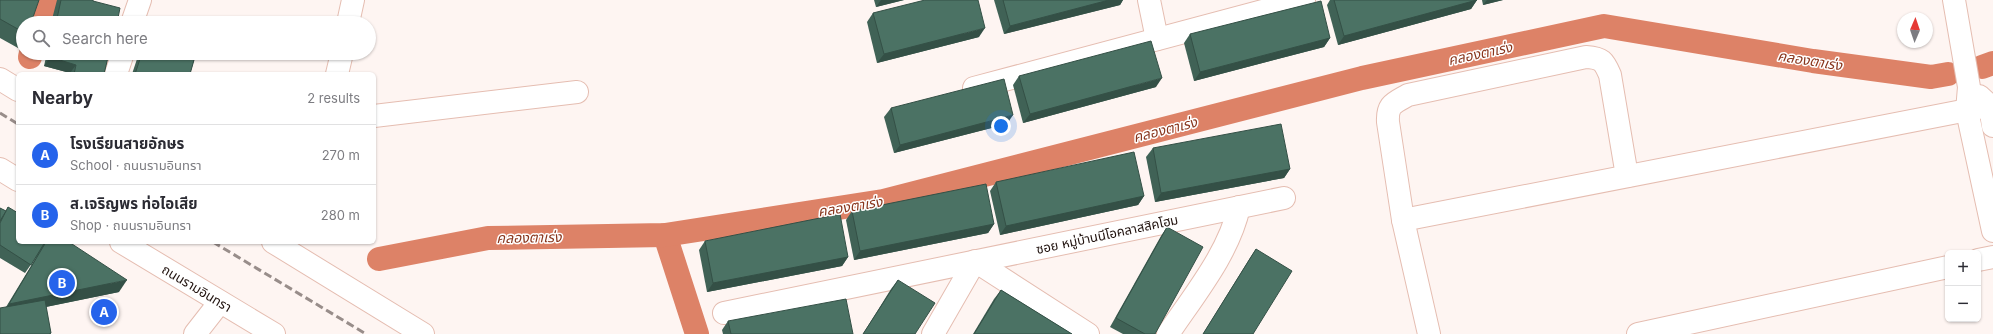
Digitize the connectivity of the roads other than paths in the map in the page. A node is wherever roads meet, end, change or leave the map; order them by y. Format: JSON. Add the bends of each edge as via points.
{"nodes":[{"id":1,"x":140,"y":0,"type":"edge"},
{"id":2,"x":353,"y":0,"type":"edge"},
{"id":3,"x":1149,"y":0,"type":"edge"},
{"id":4,"x":1304,"y":0,"type":"edge"},
{"id":5,"x":1954,"y":0,"type":"edge"},
{"id":6,"x":134,"y":16,"type":"edge"},
{"id":7,"x":350,"y":16,"type":"edge"},
{"id":8,"x":1157,"y":40,"type":"junction"},
{"id":9,"x":121,"y":60,"type":"edge"},
{"id":10,"x":340,"y":60,"type":"edge"},
{"id":11,"x":117,"y":72,"type":"edge"},
{"id":12,"x":337,"y":72,"type":"edge"},
{"id":13,"x":0,"y":79,"type":"edge"},
{"id":14,"x":1969,"y":87,"type":"junction"},
{"id":15,"x":16,"y":89,"type":"edge"},
{"id":16,"x":578,"y":92,"type":"dead end"},
{"id":17,"x":957,"y":92,"type":"edge"},
{"id":18,"x":1967,"y":111,"type":"junction"},
{"id":19,"x":1992,"y":112,"type":"edge"},
{"id":20,"x":376,"y":116,"type":"edge"},
{"id":21,"x":0,"y":169,"type":"edge"},
{"id":22,"x":1627,"y":176,"type":"junction"},
{"id":23,"x":16,"y":179,"type":"edge"},
{"id":24,"x":1284,"y":198,"type":"dead end"},
{"id":25,"x":1240,"y":207,"type":"junction"},
{"id":26,"x":1403,"y":220,"type":"junction"},
{"id":27,"x":1993,"y":231,"type":"edge"},
{"id":28,"x":124,"y":244,"type":"edge"},
{"id":29,"x":280,"y":244,"type":"edge"},
{"id":30,"x":299,"y":250,"type":"edge"},
{"id":31,"x":1993,"y":257,"type":"edge"},
{"id":32,"x":1981,"y":259,"type":"edge"},
{"id":33,"x":975,"y":261,"type":"junction"},
{"id":34,"x":1945,"y":268,"type":"edge"},
{"id":35,"x":220,"y":302,"type":"junction"},
{"id":36,"x":724,"y":313,"type":"dead end"},
{"id":37,"x":195,"y":334,"type":"edge"},
{"id":38,"x":274,"y":334,"type":"edge"},
{"id":39,"x":423,"y":334,"type":"edge"},
{"id":40,"x":933,"y":334,"type":"edge"},
{"id":41,"x":1088,"y":334,"type":"edge"},
{"id":42,"x":1168,"y":334,"type":"edge"},
{"id":43,"x":1429,"y":334,"type":"edge"},
{"id":44,"x":1638,"y":334,"type":"edge"}],
"edges":[{"from":1,"to":6,"type":"street"},
{"from":2,"to":7,"type":"street"},
{"from":3,"to":8,"type":"street"},
{"from":4,"to":8,"type":"street"},
{"from":5,"to":14,"type":"street"},
{"from":8,"to":17,"type":"street"},
{"from":9,"to":11,"type":"street"},
{"from":10,"to":12,"type":"street"},
{"from":13,"to":15,"type":"street"},
{"from":14,"to":18,"type":"street"},
{"from":14,"to":19,"type":"street"},
{"from":16,"to":20,"type":"street"},
{"from":18,"to":19,"type":"street"},
{"from":18,"to":22,"type":"street"},
{"from":18,"to":27,"type":"street"},
{"from":21,"to":23,"type":"street"},
{"from":22,"to":26,"type":"street"},
{"from":22,"to":26,"type":"street","via":[[1610,74],[1605,63],[1598,58],[1586,58],[1408,95],[1391,104],[1387,112],[1388,122]]},
{"from":24,"to":25,"type":"street","name":"ซอย หมู่บ้านนีโอคลาสสิคโฮม"},
{"from":25,"to":33,"type":"street","name":"ซอย หมู่บ้านนีโอคลาสสิคโฮม"},
{"from":25,"to":42,"type":"street","via":[[1226,245]]},
{"from":26,"to":43,"type":"street"},
{"from":28,"to":35,"type":"street","name":"ถนนรามอินทรา"},
{"from":29,"to":30,"type":"street"},
{"from":30,"to":39,"type":"street"},
{"from":31,"to":32,"type":"street"},
{"from":33,"to":36,"type":"street","name":"ซอย หมู่บ้านนีโอคลาสสิคโฮม"},
{"from":33,"to":40,"type":"street"},
{"from":33,"to":41,"type":"street"},
{"from":34,"to":44,"type":"street"},
{"from":35,"to":37,"type":"street"},
{"from":35,"to":38,"type":"street","name":"ถนนรามอินทรา"}]}
